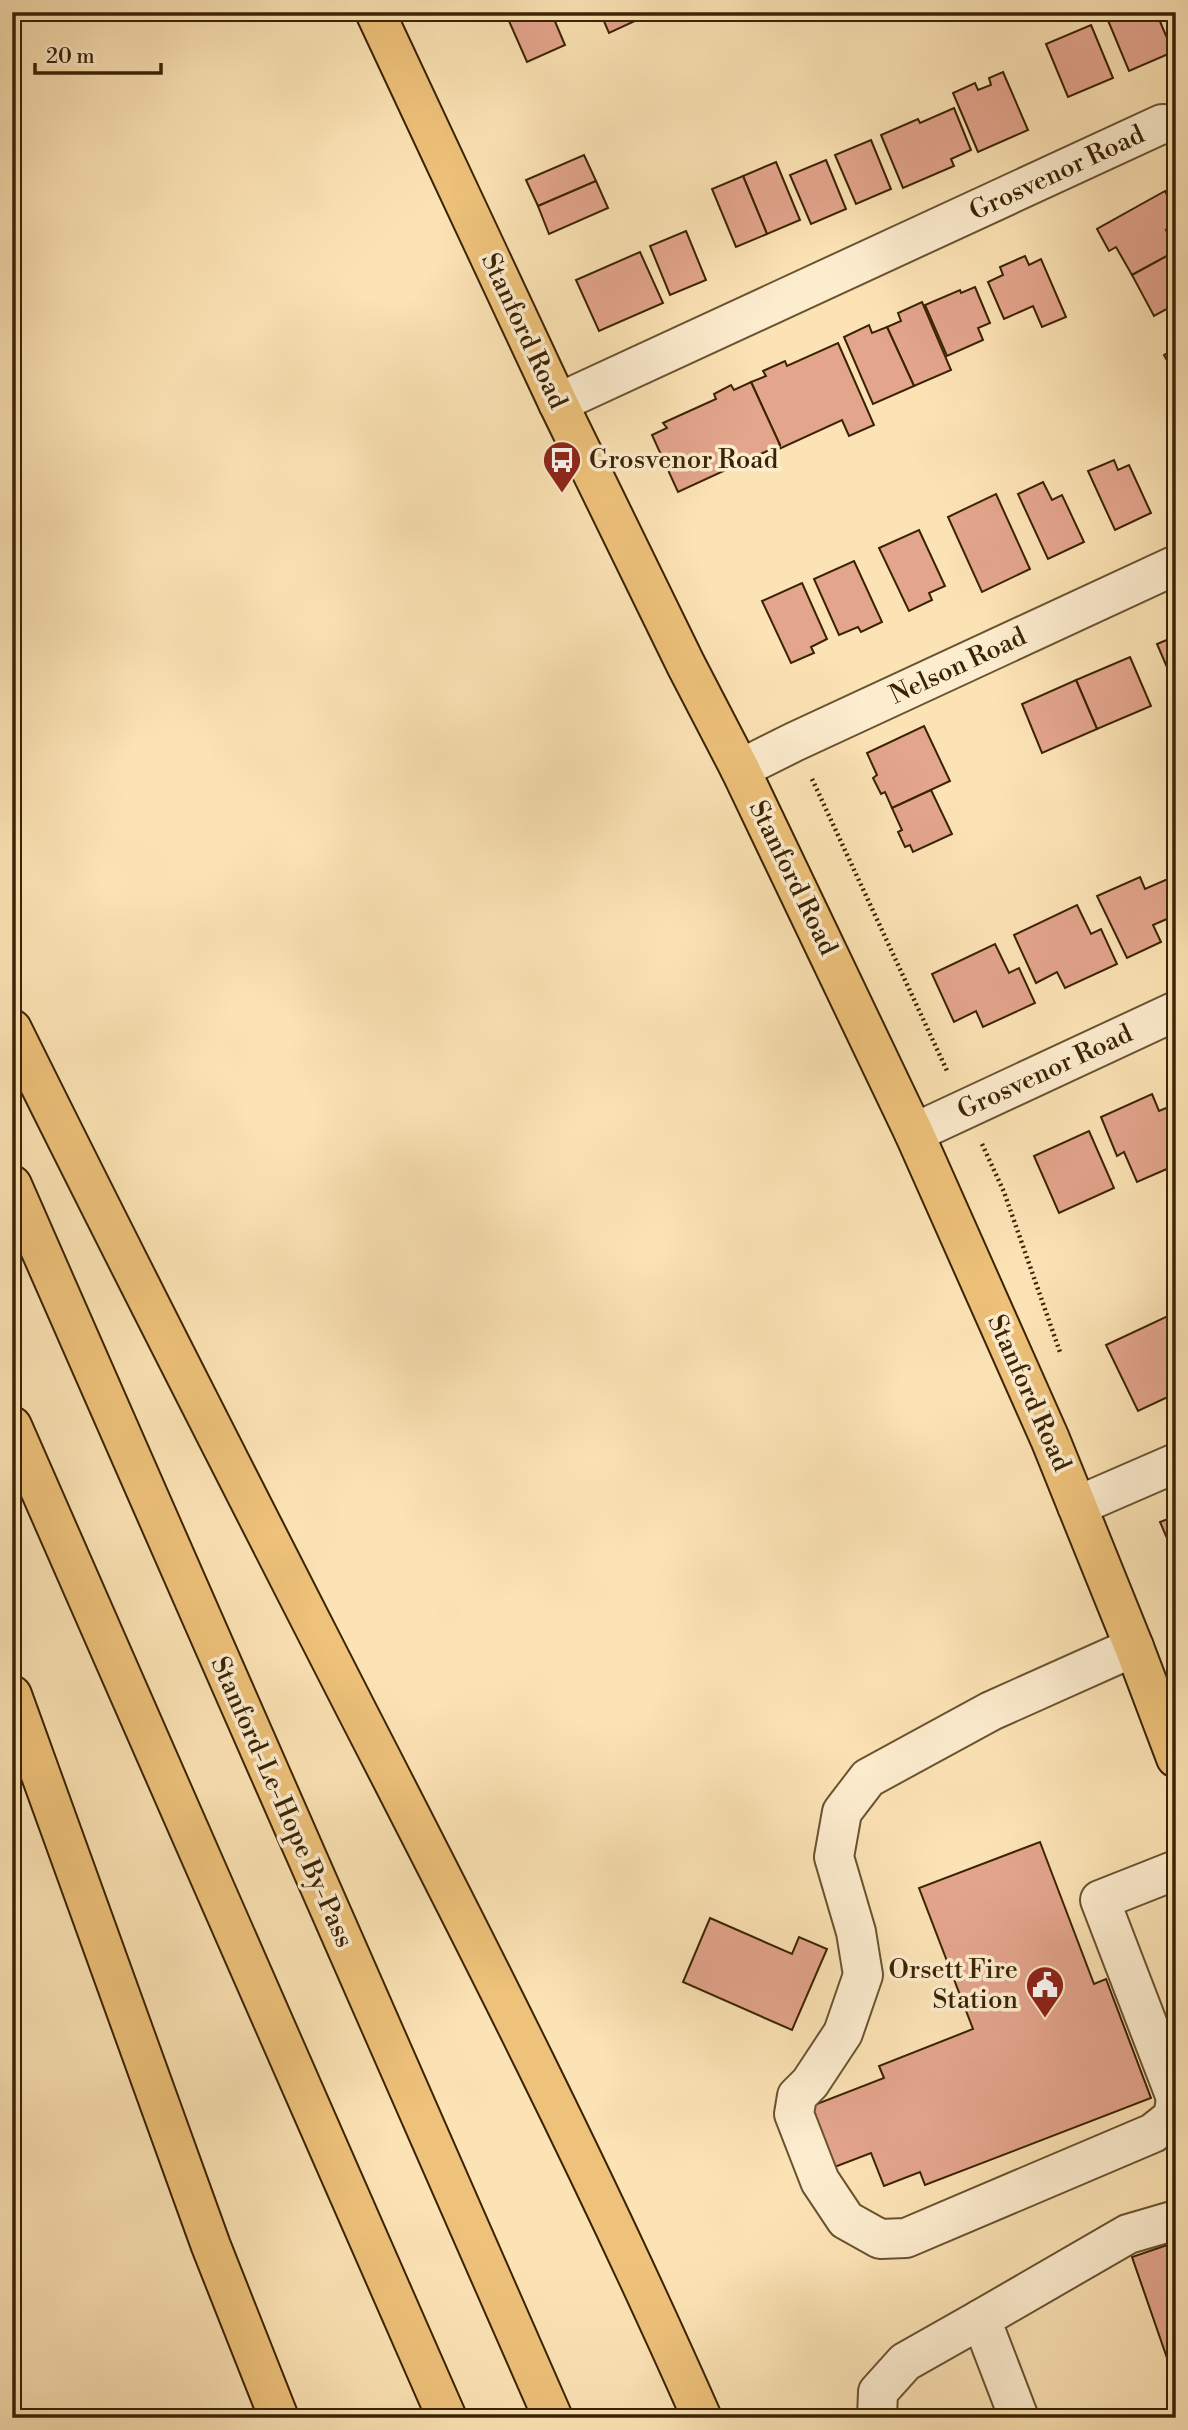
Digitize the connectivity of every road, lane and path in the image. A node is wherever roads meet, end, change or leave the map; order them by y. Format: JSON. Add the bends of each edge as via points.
{"nodes":[{"id":1,"x":375,"y":12,"type":"edge"},
{"id":2,"x":1176,"y":125,"type":"edge"},
{"id":3,"x":558,"y":403,"type":"junction"},
{"id":4,"x":1176,"y":565,"type":"edge"},
{"id":5,"x":740,"y":769,"type":"junction"},
{"id":6,"x":1176,"y":1011,"type":"edge"},
{"id":7,"x":12,"y":1029,"type":"edge"},
{"id":8,"x":914,"y":1133,"type":"junction"},
{"id":9,"x":12,"y":1185,"type":"edge"},
{"id":10,"x":12,"y":1426,"type":"edge"},
{"id":11,"x":1176,"y":1463,"type":"edge"},
{"id":12,"x":1077,"y":1506,"type":"junction"},
{"id":13,"x":1134,"y":1647,"type":"junction"},
{"id":14,"x":12,"y":1695,"type":"edge"},
{"id":15,"x":1176,"y":1758,"type":"edge"},
{"id":16,"x":1176,"y":1870,"type":"edge"},
{"id":17,"x":1176,"y":2099,"type":"edge"},
{"id":18,"x":1176,"y":2220,"type":"edge"},
{"id":19,"x":981,"y":2319,"type":"junction"},
{"id":20,"x":279,"y":2418,"type":"edge"},
{"id":21,"x":447,"y":2418,"type":"edge"},
{"id":22,"x":553,"y":2418,"type":"edge"},
{"id":23,"x":702,"y":2418,"type":"edge"},
{"id":24,"x":877,"y":2418,"type":"edge"},
{"id":25,"x":1019,"y":2418,"type":"edge"}],
"edges":[{"from":1,"to":3,"type":"main road","name":"Stanford Road"},
{"from":2,"to":3,"type":"street","name":"Grosvenor Road","via":[[1163,124]]},
{"from":3,"to":5,"type":"main road","name":"Stanford Road"},
{"from":4,"to":5,"type":"street","name":"Nelson Road"},
{"from":5,"to":8,"type":"main road","name":"Stanford Road"},
{"from":6,"to":8,"type":"street","name":"Grosvenor Road"},
{"from":7,"to":23,"type":"main road","via":[[565,2123]]},
{"from":8,"to":12,"type":"main road","name":"Stanford Road"},
{"from":9,"to":22,"type":"main road","name":"Stanford-Le-Hope By-Pass"},
{"from":10,"to":21,"type":"main road"},
{"from":11,"to":12,"type":"street"},
{"from":12,"to":13,"type":"main road","name":"Stanford Road"},
{"from":13,"to":15,"type":"main road","name":"Stanford Road"},
{"from":13,"to":17,"type":"street","via":[[991,1711],[868,1778],[842,1812],[834,1857],[863,1975],[844,2033],[797,2095],[794,2114],[821,2180],[846,2220],[880,2239],[906,2238],[1153,2133],[1173,2117]]},
{"from":14,"to":20,"type":"main road","via":[[211,2246]]},
{"from":16,"to":17,"type":"street","via":[[1101,1900]]},
{"from":18,"to":19,"type":"street","via":[[1128,2234]]},
{"from":19,"to":24,"type":"street","via":[[905,2362],[878,2392]]},
{"from":19,"to":25,"type":"street"}]}
